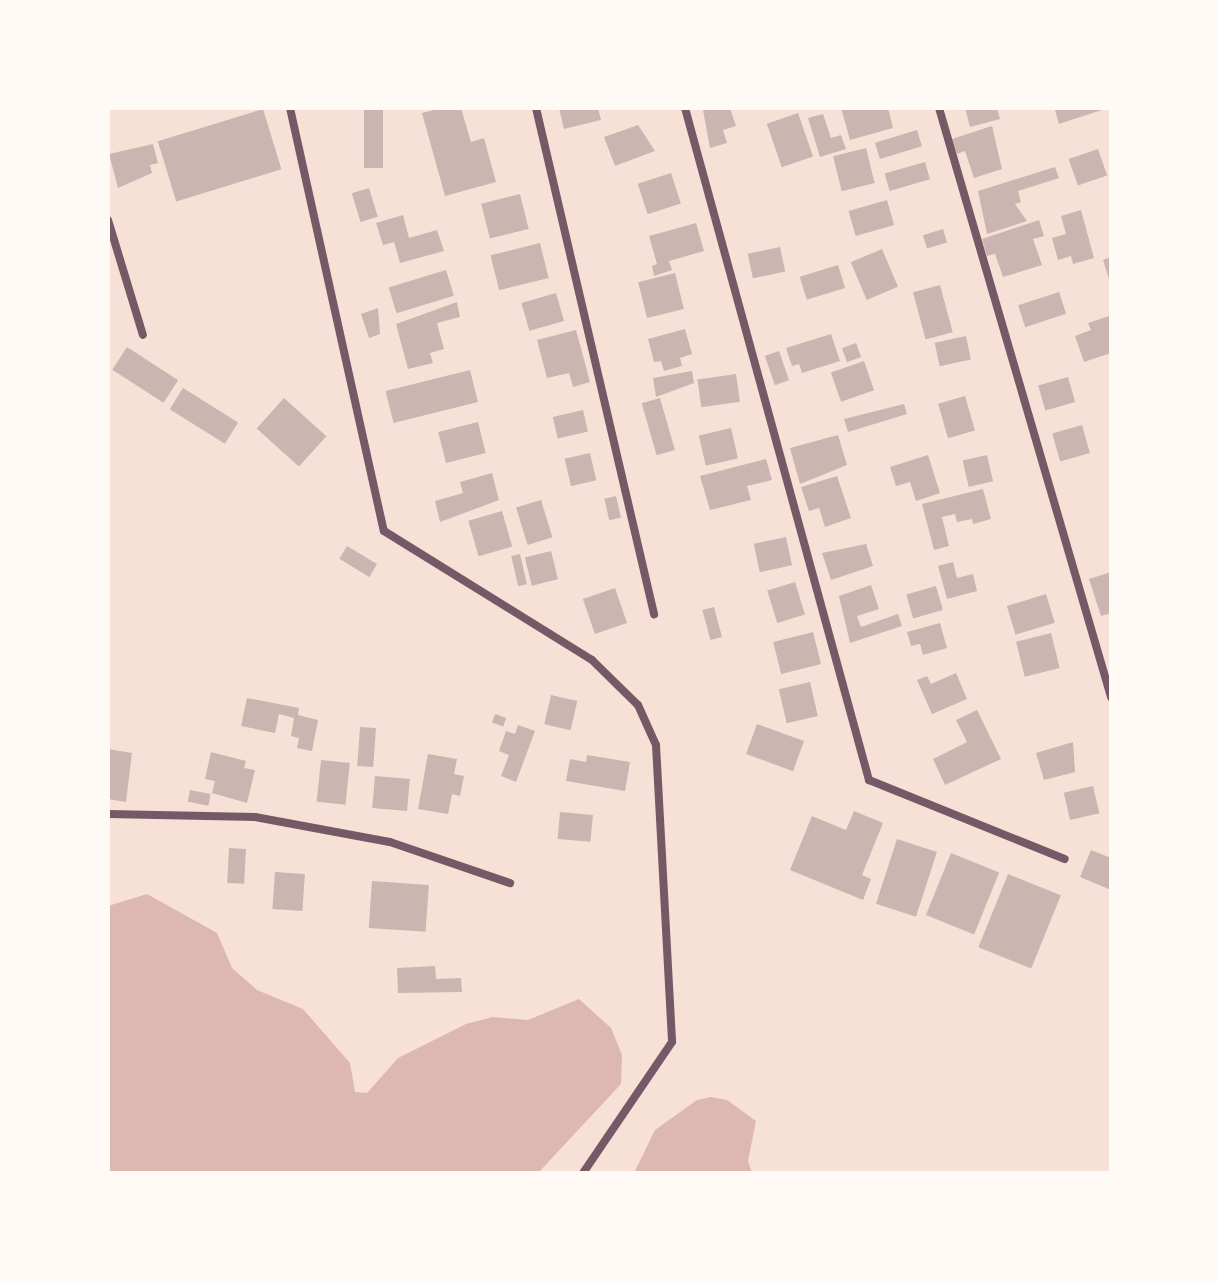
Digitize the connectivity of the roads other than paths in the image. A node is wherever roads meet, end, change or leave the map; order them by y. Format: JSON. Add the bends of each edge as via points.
{"nodes":[{"id":1,"x":290,"y":108,"type":"edge"},
{"id":2,"x":536,"y":108,"type":"edge"},
{"id":3,"x":685,"y":108,"type":"edge"},
{"id":4,"x":939,"y":108,"type":"edge"},
{"id":5,"x":108,"y":220,"type":"edge"},
{"id":6,"x":143,"y":335,"type":"dead end"},
{"id":7,"x":654,"y":614,"type":"dead end"},
{"id":8,"x":1111,"y":697,"type":"edge"},
{"id":9,"x":108,"y":814,"type":"edge"},
{"id":10,"x":1065,"y":859,"type":"dead end"},
{"id":11,"x":510,"y":883,"type":"dead end"},
{"id":12,"x":583,"y":1173,"type":"edge"}],
"edges":[{"from":1,"to":12,"type":"street","via":[[384,531],[592,660],[638,705],[656,745],[672,1042]]},
{"from":2,"to":7,"type":"street"},
{"from":3,"to":10,"type":"street","via":[[869,780]]},
{"from":4,"to":8,"type":"street"},
{"from":5,"to":6,"type":"street"},
{"from":9,"to":11,"type":"street","via":[[255,817],[390,842]]}]}
